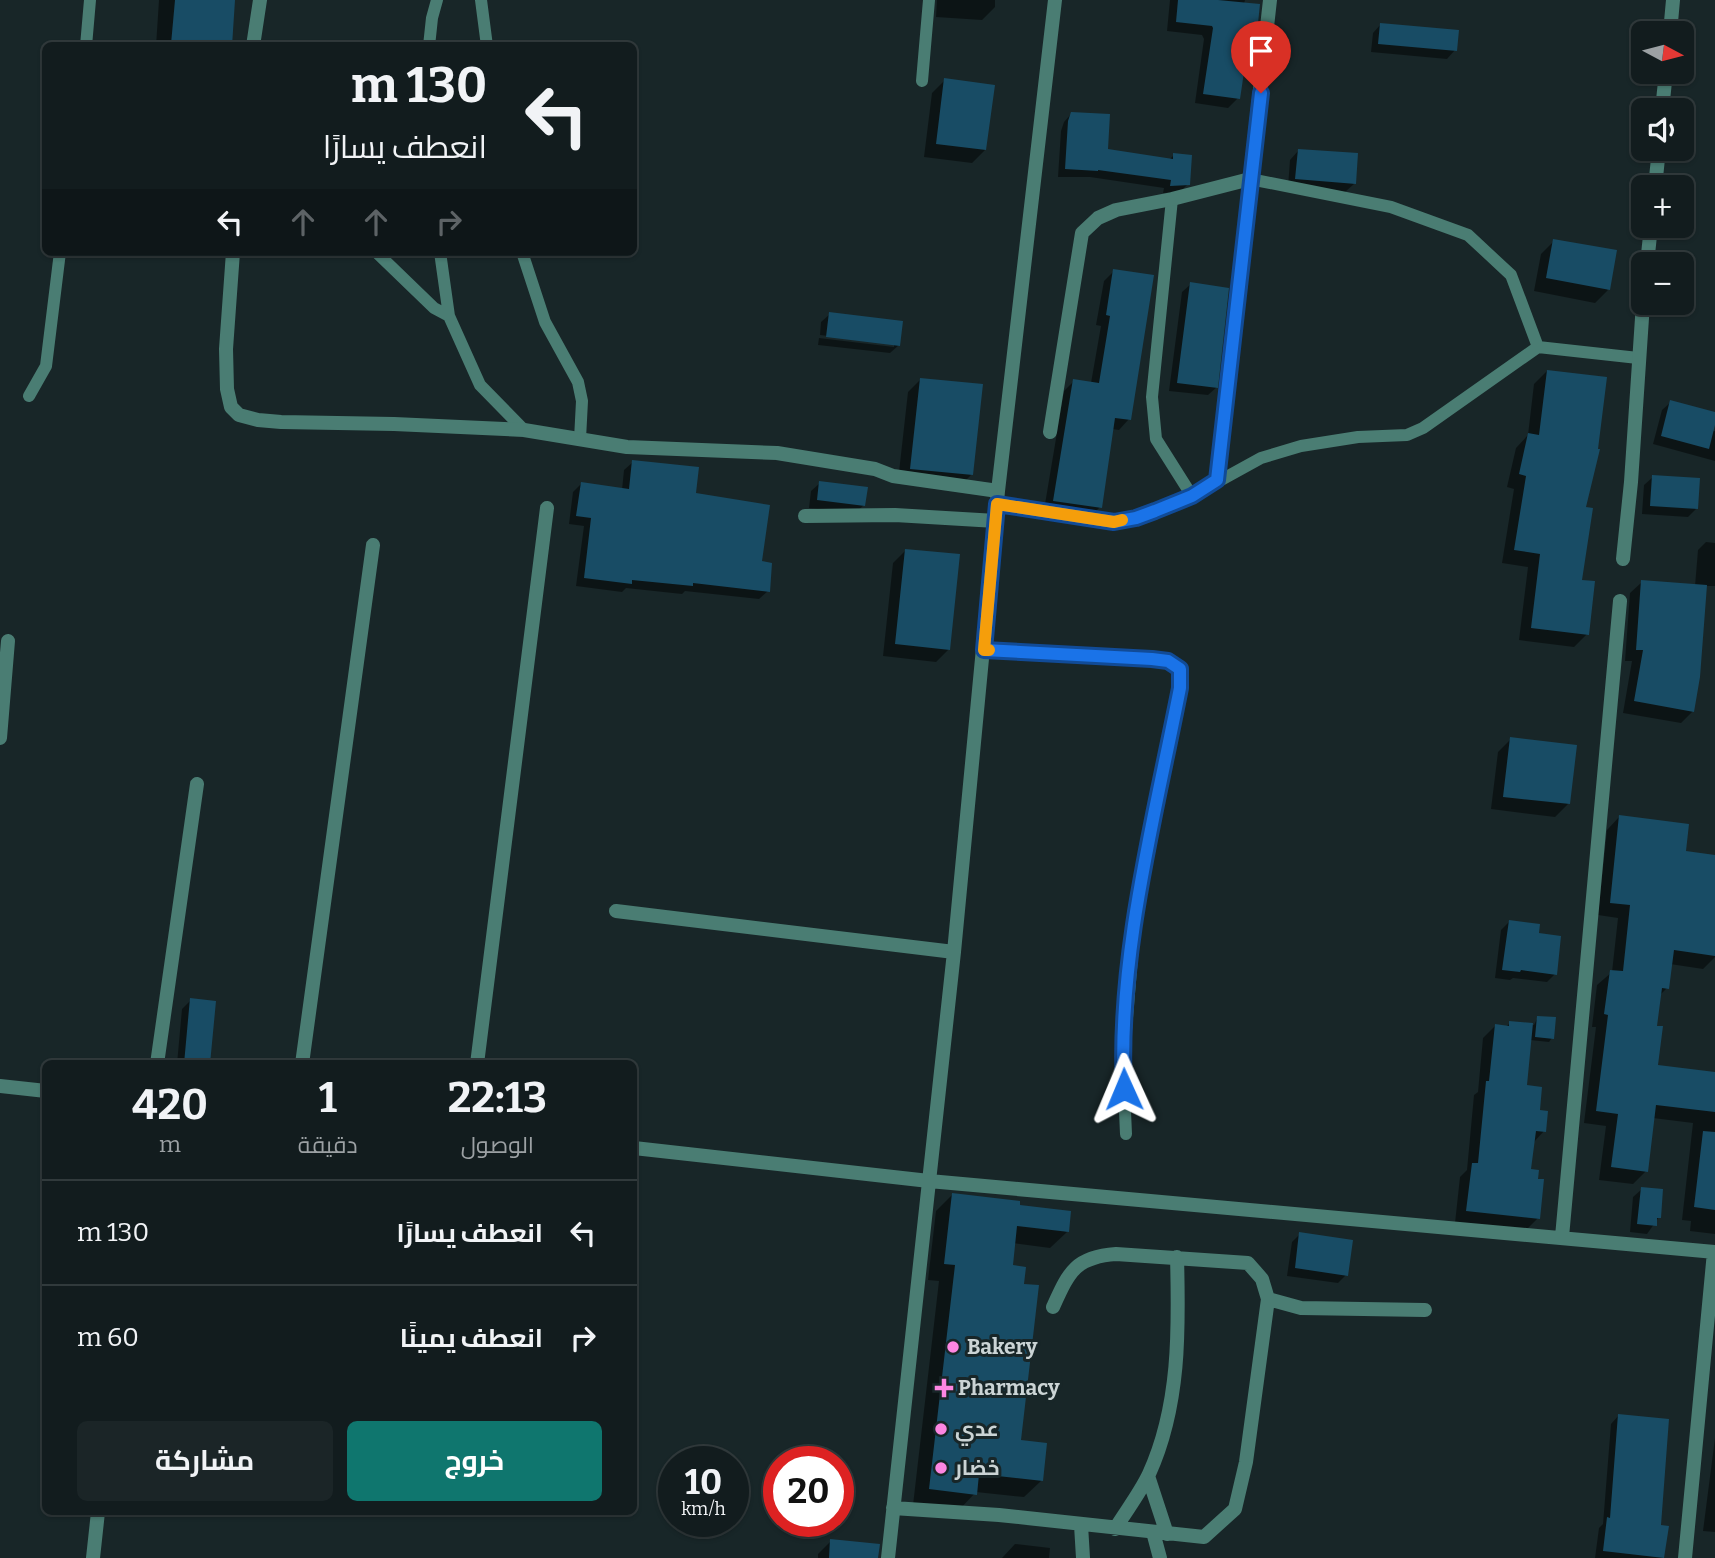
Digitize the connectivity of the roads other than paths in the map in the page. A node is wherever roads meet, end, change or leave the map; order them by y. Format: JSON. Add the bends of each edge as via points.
{"nodes":[{"id":1,"x":90,"y":0,"type":"edge"},
{"id":2,"x":260,"y":0,"type":"edge"},
{"id":3,"x":437,"y":0,"type":"edge"},
{"id":4,"x":481,"y":0,"type":"edge"},
{"id":5,"x":929,"y":0,"type":"edge"},
{"id":6,"x":1055,"y":0,"type":"edge"},
{"id":7,"x":1270,"y":0,"type":"edge"},
{"id":8,"x":1673,"y":0,"type":"edge"},
{"id":9,"x":1671,"y":21,"type":"edge"},
{"id":10,"x":86,"y":42,"type":"edge"},
{"id":11,"x":254,"y":42,"type":"edge"},
{"id":12,"x":429,"y":42,"type":"edge"},
{"id":13,"x":486,"y":42,"type":"edge"},
{"id":14,"x":922,"y":81,"type":"dead end"},
{"id":15,"x":1250,"y":179,"type":"junction"},
{"id":16,"x":1172,"y":199,"type":"junction"},
{"id":17,"x":60,"y":256,"type":"edge"},
{"id":18,"x":233,"y":256,"type":"edge"},
{"id":19,"x":380,"y":256,"type":"edge"},
{"id":20,"x":441,"y":256,"type":"edge"},
{"id":21,"x":523,"y":256,"type":"edge"},
{"id":22,"x":1642,"y":315,"type":"edge"},
{"id":23,"x":449,"y":316,"type":"junction"},
{"id":24,"x":1538,"y":347,"type":"junction"},
{"id":25,"x":1638,"y":358,"type":"junction"},
{"id":26,"x":29,"y":396,"type":"dead end"},
{"id":27,"x":524,"y":430,"type":"junction"},
{"id":28,"x":1050,"y":432,"type":"dead end"},
{"id":29,"x":580,"y":439,"type":"junction"},
{"id":30,"x":1217,"y":480,"type":"junction"},
{"id":31,"x":1192,"y":496,"type":"junction"},
{"id":32,"x":998,"y":498,"type":"junction"},
{"id":33,"x":548,"y":508,"type":"dead end"},
{"id":34,"x":805,"y":516,"type":"dead end"},
{"id":35,"x":996,"y":521,"type":"junction"},
{"id":36,"x":373,"y":545,"type":"dead end"},
{"id":37,"x":1623,"y":559,"type":"dead end"},
{"id":38,"x":1620,"y":601,"type":"dead end"},
{"id":39,"x":8,"y":641,"type":"dead end"},
{"id":40,"x":984,"y":650,"type":"junction"},
{"id":41,"x":0,"y":738,"type":"edge"},
{"id":42,"x":197,"y":785,"type":"dead end"},
{"id":43,"x":616,"y":911,"type":"dead end"},
{"id":44,"x":954,"y":952,"type":"junction"},
{"id":45,"x":158,"y":1060,"type":"edge"},
{"id":46,"x":303,"y":1060,"type":"edge"},
{"id":47,"x":478,"y":1060,"type":"edge"},
{"id":48,"x":0,"y":1086,"type":"edge"},
{"id":49,"x":42,"y":1091,"type":"edge"},
{"id":50,"x":1126,"y":1134,"type":"dead end"},
{"id":51,"x":637,"y":1148,"type":"edge"},
{"id":52,"x":929,"y":1181,"type":"junction"},
{"id":53,"x":1562,"y":1237,"type":"junction"},
{"id":54,"x":1715,"y":1252,"type":"edge"},
{"id":55,"x":1177,"y":1257,"type":"junction"},
{"id":56,"x":1268,"y":1299,"type":"junction"},
{"id":57,"x":1053,"y":1307,"type":"dead end"},
{"id":58,"x":1425,"y":1310,"type":"dead end"},
{"id":59,"x":1148,"y":1476,"type":"junction"},
{"id":60,"x":893,"y":1508,"type":"junction"},
{"id":61,"x":98,"y":1515,"type":"edge"},
{"id":62,"x":1081,"y":1525,"type":"junction"},
{"id":63,"x":1115,"y":1529,"type":"junction"},
{"id":64,"x":1160,"y":1533,"type":"junction"},
{"id":65,"x":93,"y":1558,"type":"edge"},
{"id":66,"x":888,"y":1558,"type":"edge"},
{"id":67,"x":1083,"y":1558,"type":"edge"},
{"id":68,"x":1159,"y":1558,"type":"edge"},
{"id":69,"x":1685,"y":1558,"type":"edge"}],
"edges":[{"from":1,"to":10,"type":"lane"},
{"from":2,"to":11,"type":"street"},
{"from":3,"to":12,"type":"lane"},
{"from":4,"to":13,"type":"lane"},
{"from":5,"to":14,"type":"lane"},
{"from":6,"to":32,"type":"street"},
{"from":7,"to":15,"type":"street"},
{"from":8,"to":9,"type":"street"},
{"from":15,"to":16,"type":"street"},
{"from":15,"to":24,"type":"lane","via":[[1391,208],[1468,235],[1511,275]]},
{"from":15,"to":30,"type":"lane"},
{"from":16,"to":28,"type":"street","via":[[1116,210],[1082,233]]},
{"from":16,"to":31,"type":"lane","via":[[1152,397],[1156,439]]},
{"from":17,"to":26,"type":"lane","via":[[46,366]]},
{"from":18,"to":27,"type":"street","via":[[227,389],[231,407],[239,415],[281,422]]},
{"from":19,"to":23,"type":"lane","via":[[433,308]]},
{"from":20,"to":23,"type":"lane"},
{"from":21,"to":29,"type":"lane","via":[[545,322],[578,382]]},
{"from":22,"to":25,"type":"street"},
{"from":23,"to":27,"type":"lane","via":[[480,385]]},
{"from":24,"to":25,"type":"lane"},
{"from":24,"to":30,"type":"lane","via":[[1407,435],[1301,446],[1261,458]]},
{"from":25,"to":37,"type":"street"},
{"from":27,"to":29,"type":"street"},
{"from":29,"to":32,"type":"street","via":[[627,447],[777,453],[875,469]]},
{"from":30,"to":31,"type":"lane"},
{"from":31,"to":32,"type":"lane","via":[[1114,522]]},
{"from":32,"to":35,"type":"street"},
{"from":33,"to":47,"type":"street"},
{"from":34,"to":35,"type":"street"},
{"from":35,"to":40,"type":"street"},
{"from":36,"to":46,"type":"street"},
{"from":38,"to":53,"type":"street"},
{"from":39,"to":41,"type":"street"},
{"from":40,"to":44,"type":"street"},
{"from":40,"to":50,"type":"lane","via":[[1152,659],[1180,669],[1136,909],[1123,1066]]},
{"from":42,"to":45,"type":"street"},
{"from":43,"to":44,"type":"street"},
{"from":44,"to":52,"type":"street"},
{"from":48,"to":49,"type":"street"},
{"from":51,"to":52,"type":"street"},
{"from":52,"to":53,"type":"street"},
{"from":52,"to":60,"type":"street"},
{"from":53,"to":54,"type":"street"},
{"from":54,"to":69,"type":"street"},
{"from":55,"to":56,"type":"street","via":[[1248,1263],[1262,1279]]},
{"from":55,"to":57,"type":"street","via":[[1116,1254],[1082,1262],[1067,1276]]},
{"from":55,"to":59,"type":"street","via":[[1179,1327],[1170,1415]]},
{"from":56,"to":58,"type":"street","via":[[1301,1308]]},
{"from":56,"to":64,"type":"street","via":[[1235,1510],[1204,1537]]},
{"from":59,"to":63,"type":"street"},
{"from":59,"to":64,"type":"street"},
{"from":60,"to":62,"type":"street"},
{"from":60,"to":66,"type":"street"},
{"from":61,"to":65,"type":"street"},
{"from":62,"to":63,"type":"street"},
{"from":62,"to":67,"type":"street"},
{"from":63,"to":64,"type":"street"},
{"from":64,"to":68,"type":"street"}]}
